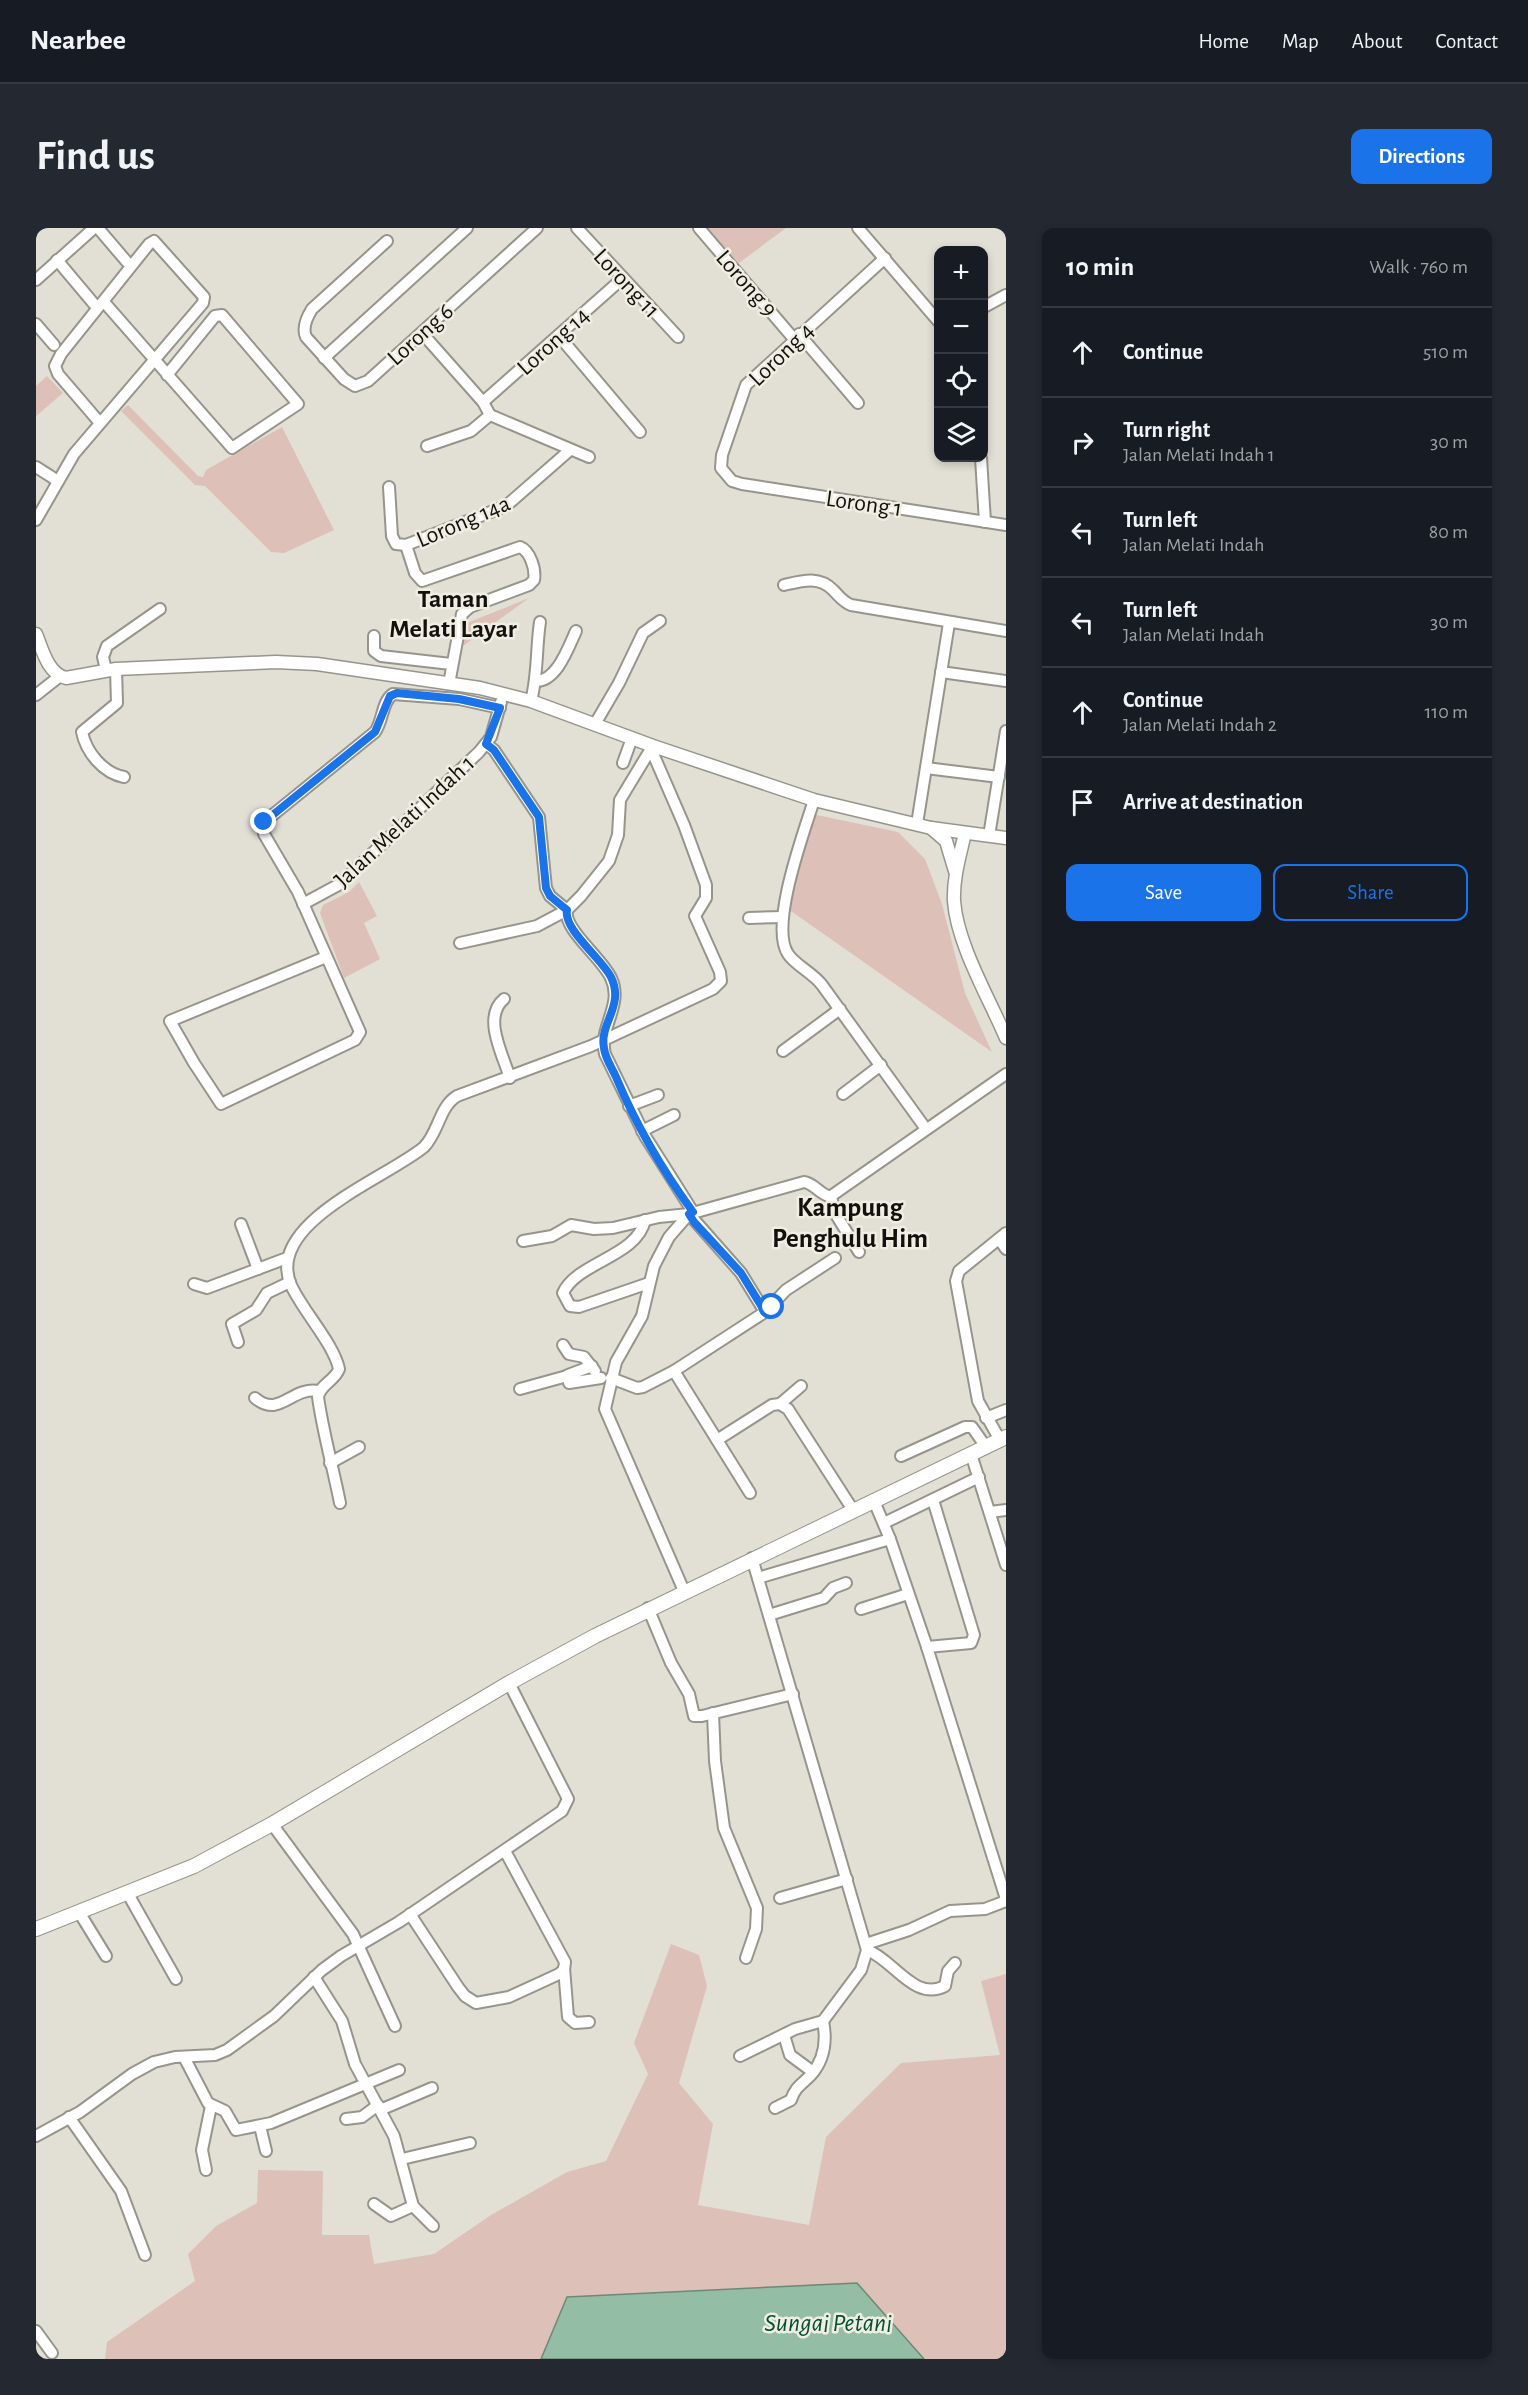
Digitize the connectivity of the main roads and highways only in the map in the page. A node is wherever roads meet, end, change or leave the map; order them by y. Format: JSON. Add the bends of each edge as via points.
{"nodes":[{"id":1,"x":1003,"y":1438,"type":"edge"},
{"id":2,"x":36,"y":1929,"type":"edge"}],
"edges":[{"from":1,"to":2,"type":"main road","via":[[648,1608],[509,1683],[194,1866]]}]}
